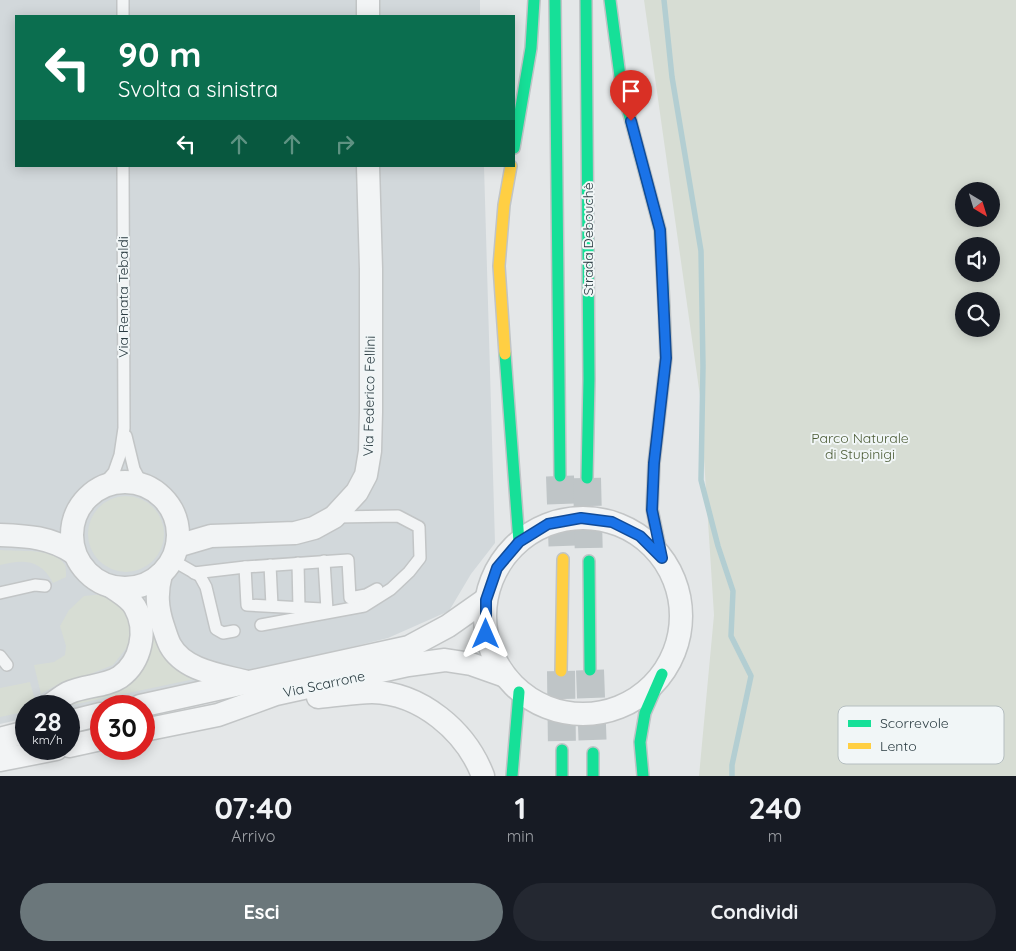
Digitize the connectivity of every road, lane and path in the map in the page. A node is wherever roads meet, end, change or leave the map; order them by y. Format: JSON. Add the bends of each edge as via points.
{"nodes":[{"id":1,"x":123,"y":0,"type":"edge"},
{"id":2,"x":368,"y":0,"type":"edge"},
{"id":3,"x":534,"y":0,"type":"edge"},
{"id":4,"x":555,"y":0,"type":"edge"},
{"id":5,"x":586,"y":0,"type":"edge"},
{"id":6,"x":610,"y":0,"type":"edge"},
{"id":7,"x":123,"y":15,"type":"edge"},
{"id":8,"x":368,"y":15,"type":"edge"},
{"id":9,"x":515,"y":142,"type":"edge"},
{"id":10,"x":123,"y":167,"type":"edge"},
{"id":11,"x":368,"y":167,"type":"edge"},
{"id":12,"x":511,"y":167,"type":"edge"},
{"id":13,"x":124,"y":428,"type":"junction"},
{"id":14,"x":560,"y":476,"type":"tunnel mouth"},
{"id":15,"x":587,"y":478,"type":"tunnel mouth"},
{"id":16,"x":142,"y":484,"type":"junction"},
{"id":17,"x":102,"y":486,"type":"junction"},
{"id":18,"x":75,"y":513,"type":"junction"},
{"id":19,"x":175,"y":516,"type":"junction"},
{"id":20,"x":334,"y":517,"type":"junction"},
{"id":21,"x":0,"y":535,"type":"edge"},
{"id":22,"x":30,"y":536,"type":"junction"},
{"id":23,"x":211,"y":536,"type":"junction"},
{"id":24,"x":419,"y":540,"type":"junction"},
{"id":25,"x":519,"y":542,"type":"junction"},
{"id":26,"x":74,"y":553,"type":"junction"},
{"id":27,"x":662,"y":558,"type":"junction"},
{"id":28,"x":563,"y":559,"type":"tunnel mouth"},
{"id":29,"x":170,"y":560,"type":"junction"},
{"id":30,"x":324,"y":561,"type":"junction"},
{"id":31,"x":588,"y":561,"type":"tunnel mouth"},
{"id":32,"x":298,"y":563,"type":"junction"},
{"id":33,"x":270,"y":565,"type":"junction"},
{"id":34,"x":245,"y":567,"type":"junction"},
{"id":35,"x":194,"y":572,"type":"junction"},
{"id":36,"x":45,"y":586,"type":"dead end"},
{"id":37,"x":112,"y":587,"type":"junction"},
{"id":38,"x":0,"y":593,"type":"edge"},
{"id":39,"x":486,"y":600,"type":"junction"},
{"id":40,"x":272,"y":606,"type":"junction"},
{"id":41,"x":298,"y":608,"type":"junction"},
{"id":42,"x":327,"y":610,"type":"junction"},
{"id":43,"x":341,"y":610,"type":"junction"},
{"id":44,"x":261,"y":625,"type":"dead end"},
{"id":45,"x":234,"y":630,"type":"dead end"},
{"id":46,"x":561,"y":670,"type":"tunnel mouth"},
{"id":47,"x":590,"y":670,"type":"tunnel mouth"},
{"id":48,"x":662,"y":674,"type":"junction"},
{"id":49,"x":248,"y":683,"type":"junction"},
{"id":50,"x":512,"y":684,"type":"junction"},
{"id":51,"x":66,"y":695,"type":"edge"},
{"id":52,"x":155,"y":703,"type":"edge"},
{"id":53,"x":218,"y":715,"type":"junction"},
{"id":54,"x":155,"y":728,"type":"edge"},
{"id":55,"x":15,"y":735,"type":"edge"},
{"id":56,"x":0,"y":739,"type":"edge"},
{"id":57,"x":562,"y":750,"type":"tunnel mouth"},
{"id":58,"x":593,"y":753,"type":"tunnel mouth"},
{"id":59,"x":15,"y":757,"type":"edge"},
{"id":60,"x":0,"y":760,"type":"edge"},
{"id":61,"x":483,"y":776,"type":"edge"},
{"id":62,"x":512,"y":776,"type":"edge"},
{"id":63,"x":562,"y":776,"type":"edge"},
{"id":64,"x":593,"y":776,"type":"edge"},
{"id":65,"x":643,"y":776,"type":"edge"}],
"edges":[{"from":1,"to":7,"type":"lane"},
{"from":2,"to":8,"type":"street"},
{"from":3,"to":9,"type":"main road","via":[[531,48]]},
{"from":4,"to":14,"type":"main road"},
{"from":5,"to":15,"type":"main road","name":"Strada Debouchè"},
{"from":6,"to":27,"type":"main road","via":[[621,84],[660,230],[666,358],[652,510]]},
{"from":10,"to":13,"type":"lane","name":"Via Renata Tebaldi"},
{"from":11,"to":20,"type":"street","name":"Via Federico Fellini","via":[[370,451],[366,475],[357,492]]},
{"from":12,"to":25,"type":"main road","via":[[499,266]]},
{"from":13,"to":16,"type":"lane","name":"Via Renata Tebaldi","via":[[129,454]]},
{"from":13,"to":17,"type":"lane","name":"Via Renata Tebaldi","via":[[114,472]]},
{"from":16,"to":17,"type":"street","via":[[129,481]]},
{"from":16,"to":19,"type":"street","via":[[156,491]]},
{"from":17,"to":18,"type":"street","via":[[91,493]]},
{"from":18,"to":22,"type":"street","via":[[61,524]]},
{"from":18,"to":26,"type":"street","via":[[71,540]]},
{"from":19,"to":23,"type":"street","name":"Via Federico Fellini"},
{"from":19,"to":29,"type":"street","via":[[177,526]]},
{"from":20,"to":23,"type":"street","name":"Via Federico Fellini","via":[[314,528],[295,533]]},
{"from":20,"to":24,"type":"lane","via":[[398,516],[419,527]]},
{"from":21,"to":22,"type":"street"},
{"from":22,"to":26,"type":"street","via":[[49,540]]},
{"from":23,"to":29,"type":"street","name":"Via Federico Fellini"},
{"from":24,"to":30,"type":"lane","via":[[405,568],[366,595],[350,598],[348,560]]},
{"from":24,"to":43,"type":"lane","via":[[420,558],[391,590],[364,606]]},
{"from":25,"to":27,"type":"street","name":"Via Scarrone","via":[[548,524],[581,518],[612,522],[640,536]]},
{"from":25,"to":39,"type":"street","name":"Via Scarrone","via":[[497,568]]},
{"from":26,"to":37,"type":"street","via":[[87,573]]},
{"from":27,"to":48,"type":"street","name":"Via Scarrone","via":[[676,585],[681,616],[676,646]]},
{"from":28,"to":46,"type":"main road"},
{"from":29,"to":35,"type":"lane"},
{"from":29,"to":37,"type":"street","via":[[150,582],[125,588]]},
{"from":29,"to":49,"type":"street","name":"Via Scarrone","via":[[157,591],[158,612],[170,645],[196,668]]},
{"from":30,"to":32,"type":"lane"},
{"from":30,"to":42,"type":"lane"},
{"from":31,"to":47,"type":"main road"},
{"from":32,"to":33,"type":"lane"},
{"from":32,"to":41,"type":"lane"},
{"from":33,"to":34,"type":"lane"},
{"from":33,"to":40,"type":"lane"},
{"from":34,"to":35,"type":"lane"},
{"from":34,"to":40,"type":"lane","via":[[247,605]]},
{"from":35,"to":45,"type":"lane","via":[[206,587],[216,629],[223,633]]},
{"from":36,"to":38,"type":"lane","via":[[35,585]]},
{"from":37,"to":51,"type":"street","via":[[130,602],[139,617],[140,646],[131,666],[119,678]]},
{"from":39,"to":49,"type":"street","name":"Via Scarrone","via":[[409,647]]},
{"from":39,"to":50,"type":"street","name":"Via Scarrone","via":[[486,634],[493,654]]},
{"from":40,"to":41,"type":"lane"},
{"from":41,"to":42,"type":"lane"},
{"from":42,"to":43,"type":"lane"},
{"from":43,"to":44,"type":"lane"},
{"from":48,"to":50,"type":"street","name":"Via Scarrone","via":[[640,696],[612,710],[582,714],[548,708]]},
{"from":48,"to":65,"type":"main road","via":[[645,713],[640,742]]},
{"from":49,"to":52,"type":"street","name":"Via Scarrone"},
{"from":50,"to":53,"type":"street","name":"Via Scarrone","via":[[471,664],[446,660],[408,665],[276,694]]},
{"from":50,"to":62,"type":"main road"},
{"from":53,"to":54,"type":"street","name":"Via Scarrone"},
{"from":53,"to":61,"type":"street","via":[[316,698],[372,692],[388,694],[425,708],[449,725],[465,742]]},
{"from":55,"to":56,"type":"street"},
{"from":57,"to":63,"type":"main road"},
{"from":58,"to":64,"type":"main road"},
{"from":59,"to":60,"type":"street"}]}
